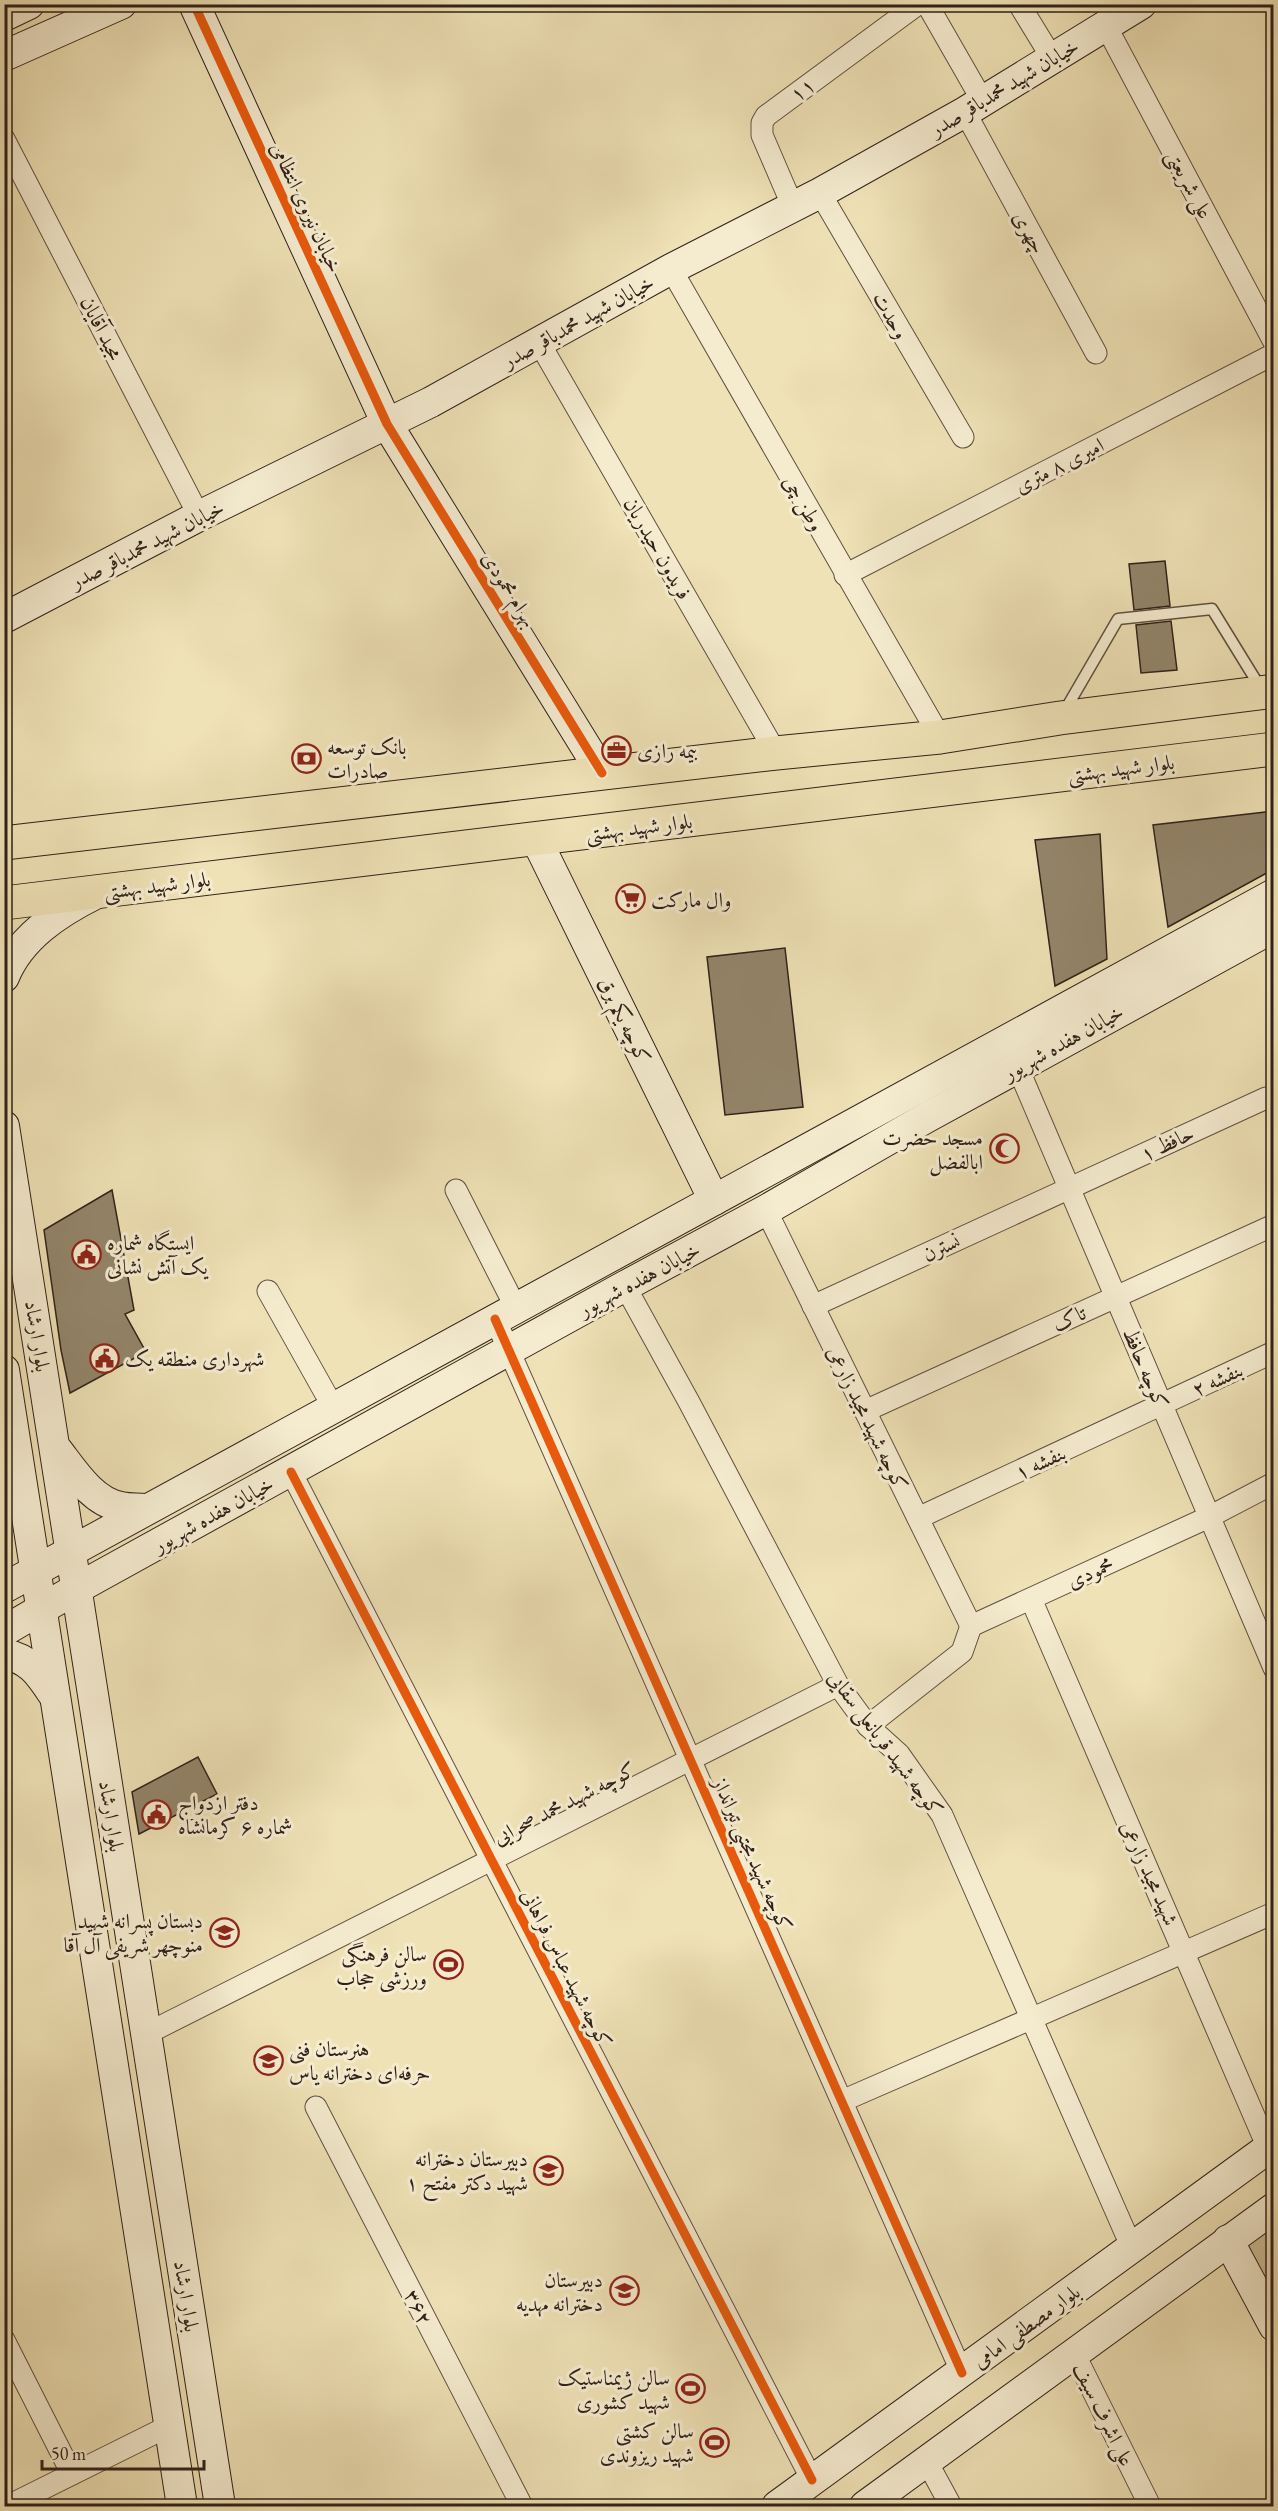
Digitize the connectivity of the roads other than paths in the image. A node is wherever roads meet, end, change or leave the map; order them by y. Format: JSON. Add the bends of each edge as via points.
{"nodes":[{"id":1,"x":30,"y":4,"type":"edge"},
{"id":2,"x":121,"y":4,"type":"edge"},
{"id":3,"x":194,"y":4,"type":"edge"},
{"id":4,"x":918,"y":4,"type":"edge"},
{"id":5,"x":927,"y":4,"type":"edge"},
{"id":6,"x":1019,"y":4,"type":"edge"},
{"id":7,"x":1122,"y":12,"type":"edge"},
{"id":8,"x":4,"y":15,"type":"edge"},
{"id":9,"x":4,"y":56,"type":"edge"},
{"id":10,"x":1052,"y":58,"type":"junction"},
{"id":11,"x":973,"y":106,"type":"junction"},
{"id":12,"x":4,"y":139,"type":"edge"},
{"id":13,"x":820,"y":193,"type":"junction"},
{"id":14,"x":793,"y":207,"type":"junction"},
{"id":15,"x":671,"y":269,"type":"junction"},
{"id":16,"x":1274,"y":342,"type":"edge"},
{"id":17,"x":540,"y":344,"type":"junction"},
{"id":18,"x":1096,"y":353,"type":"dead end"},
{"id":19,"x":1274,"y":354,"type":"edge"},
{"id":20,"x":387,"y":424,"type":"junction"},
{"id":21,"x":963,"y":437,"type":"dead end"},
{"id":22,"x":199,"y":516,"type":"junction"},
{"id":23,"x":845,"y":575,"type":"junction"},
{"id":24,"x":4,"y":618,"type":"edge"},
{"id":25,"x":1268,"y":692,"type":"edge"},
{"id":26,"x":1060,"y":718,"type":"junction"},
{"id":27,"x":940,"y":737,"type":"junction"},
{"id":28,"x":1274,"y":749,"type":"edge"},
{"id":29,"x":776,"y":753,"type":"junction"},
{"id":30,"x":602,"y":773,"type":"junction"},
{"id":31,"x":536,"y":839,"type":"junction"},
{"id":32,"x":4,"y":843,"type":"edge"},
{"id":33,"x":100,"y":892,"type":"junction"},
{"id":34,"x":1274,"y":894,"type":"edge"},
{"id":35,"x":4,"y":903,"type":"edge"},
{"id":36,"x":1274,"y":927,"type":"edge"},
{"id":37,"x":4,"y":977,"type":"edge"},
{"id":38,"x":1018,"y":1068,"type":"junction"},
{"id":39,"x":1266,"y":1098,"type":"dead end"},
{"id":40,"x":4,"y":1126,"type":"edge"},
{"id":41,"x":1069,"y":1188,"type":"junction"},
{"id":42,"x":456,"y":1190,"type":"dead end"},
{"id":43,"x":714,"y":1200,"type":"junction"},
{"id":44,"x":766,"y":1210,"type":"junction"},
{"id":45,"x":1274,"y":1225,"type":"edge"},
{"id":46,"x":625,"y":1286,"type":"junction"},
{"id":47,"x":268,"y":1291,"type":"dead end"},
{"id":48,"x":18,"y":1296,"type":"edge"},
{"id":49,"x":1115,"y":1297,"type":"junction"},
{"id":50,"x":813,"y":1306,"type":"junction"},
{"id":51,"x":506,"y":1313,"type":"junction"},
{"id":52,"x":510,"y":1350,"type":"junction"},
{"id":53,"x":1274,"y":1352,"type":"edge"},
{"id":54,"x":4,"y":1370,"type":"edge"},
{"id":55,"x":1161,"y":1405,"type":"junction"},
{"id":56,"x":333,"y":1407,"type":"junction"},
{"id":57,"x":865,"y":1411,"type":"junction"},
{"id":58,"x":56,"y":1449,"type":"junction"},
{"id":59,"x":291,"y":1472,"type":"junction"},
{"id":60,"x":1274,"y":1483,"type":"edge"},
{"id":61,"x":146,"y":1509,"type":"junction"},
{"id":62,"x":1209,"y":1517,"type":"junction"},
{"id":63,"x":918,"y":1518,"type":"junction"},
{"id":64,"x":70,"y":1551,"type":"junction"},
{"id":65,"x":36,"y":1570,"type":"junction"},
{"id":66,"x":4,"y":1588,"type":"edge"},
{"id":67,"x":76,"y":1589,"type":"junction"},
{"id":68,"x":1031,"y":1599,"type":"junction"},
{"id":69,"x":42,"y":1610,"type":"junction"},
{"id":70,"x":971,"y":1626,"type":"junction"},
{"id":71,"x":4,"y":1631,"type":"edge"},
{"id":72,"x":4,"y":1654,"type":"edge"},
{"id":73,"x":1274,"y":1668,"type":"edge"},
{"id":74,"x":838,"y":1685,"type":"junction"},
{"id":75,"x":56,"y":1699,"type":"junction"},
{"id":76,"x":868,"y":1725,"type":"junction"},
{"id":77,"x":691,"y":1759,"type":"junction"},
{"id":78,"x":491,"y":1860,"type":"junction"},
{"id":79,"x":1274,"y":1913,"type":"edge"},
{"id":80,"x":1184,"y":1952,"type":"junction"},
{"id":81,"x":1031,"y":2018,"type":"junction"},
{"id":82,"x":146,"y":2034,"type":"junction"},
{"id":83,"x":842,"y":2101,"type":"junction"},
{"id":84,"x":316,"y":2107,"type":"dead end"},
{"id":85,"x":1271,"y":2146,"type":"edge"},
{"id":86,"x":1274,"y":2208,"type":"edge"},
{"id":87,"x":1228,"y":2240,"type":"junction"},
{"id":88,"x":1132,"y":2248,"type":"junction"},
{"id":89,"x":1274,"y":2326,"type":"edge"},
{"id":90,"x":4,"y":2340,"type":"edge"},
{"id":91,"x":1074,"y":2353,"type":"junction"},
{"id":92,"x":962,"y":2373,"type":"junction"},
{"id":93,"x":205,"y":2410,"type":"junction"},
{"id":94,"x":171,"y":2425,"type":"junction"},
{"id":95,"x":926,"y":2460,"type":"junction"},
{"id":96,"x":72,"y":2474,"type":"junction"},
{"id":97,"x":812,"y":2480,"type":"junction"},
{"id":98,"x":8,"y":2506,"type":"edge"},
{"id":99,"x":182,"y":2506,"type":"edge"},
{"id":100,"x":220,"y":2506,"type":"edge"},
{"id":101,"x":522,"y":2506,"type":"edge"},
{"id":102,"x":777,"y":2506,"type":"edge"},
{"id":103,"x":865,"y":2506,"type":"edge"},
{"id":104,"x":951,"y":2506,"type":"edge"},
{"id":105,"x":1150,"y":2506,"type":"edge"}],
"edges":[{"from":1,"to":8,"type":"main road"},
{"from":2,"to":9,"type":"main road"},
{"from":3,"to":20,"type":"main road","name":"خیابان نیروی انتظامی"},
{"from":4,"to":14,"type":"street","name":"۱۱","via":[[766,116],[762,135]]},
{"from":5,"to":11,"type":"street","name":"چهری"},
{"from":6,"to":10,"type":"street"},
{"from":7,"to":10,"type":"main road","name":"خیابان شهید محمدباقر صدر"},
{"from":7,"to":16,"type":"street","name":"علی شریعتی"},
{"from":10,"to":11,"type":"main road","name":"خیابان شهید محمدباقر صدر"},
{"from":11,"to":13,"type":"main road","name":"خیابان شهید محمدباقر صدر"},
{"from":11,"to":18,"type":"street","name":"چهری"},
{"from":12,"to":22,"type":"street","name":"مجید آقایان"},
{"from":13,"to":14,"type":"main road","name":"خیابان شهید محمدباقر صدر"},
{"from":13,"to":21,"type":"street","name":"وحدت"},
{"from":14,"to":15,"type":"main road","name":"خیابان شهید محمدباقر صدر"},
{"from":15,"to":17,"type":"main road","name":"خیابان شهید محمدباقر صدر"},
{"from":15,"to":23,"type":"street","name":"وطن چی"},
{"from":17,"to":20,"type":"main road","name":"خیابان شهید محمدباقر صدر"},
{"from":17,"to":29,"type":"street","name":"فریدون حیدریان"},
{"from":19,"to":23,"type":"street","name":"امیری ۸ متری"},
{"from":20,"to":22,"type":"main road","name":"خیابان شهید محمدباقر صدر"},
{"from":20,"to":30,"type":"main road","name":"بهرام محمودی"},
{"from":22,"to":24,"type":"main road","name":"خیابان شهید محمدباقر صدر"},
{"from":23,"to":27,"type":"street","name":"وطن چی"},
{"from":25,"to":26,"type":"main road"},
{"from":25,"to":26,"type":"lane","via":[[1212,609],[1118,619]]},
{"from":26,"to":27,"type":"main road"},
{"from":27,"to":29,"type":"main road"},
{"from":28,"to":31,"type":"main road","name":"بلوار شهید بهشتی"},
{"from":29,"to":30,"type":"main road"},
{"from":30,"to":32,"type":"main road"},
{"from":31,"to":33,"type":"main road","name":"بلوار شهید بهشتی"},
{"from":31,"to":43,"type":"main road","name":"کوچه یکم برق"},
{"from":33,"to":35,"type":"main road","name":"بلوار شهید بهشتی"},
{"from":33,"to":37,"type":"main road","via":[[66,908],[34,934]]},
{"from":34,"to":43,"type":"main road","name":"خیابان هفده شهریور"},
{"from":36,"to":38,"type":"main road","name":"خیابان هفده شهریور"},
{"from":38,"to":41,"type":"street","name":"کوچه حافظ"},
{"from":38,"to":44,"type":"main road","name":"خیابان هفده شهریور"},
{"from":39,"to":41,"type":"street","name":"حافظ ۱"},
{"from":40,"to":48,"type":"main road","name":"بلوار ارشاد"},
{"from":41,"to":49,"type":"street","name":"کوچه حافظ"},
{"from":41,"to":50,"type":"street","name":"نسترن"},
{"from":42,"to":51,"type":"street","name":"کوچه شهید مجتبی تیرانداز"},
{"from":43,"to":51,"type":"main road","name":"خیابان هفده شهریور"},
{"from":44,"to":46,"type":"main road","name":"خیابان هفده شهریور"},
{"from":44,"to":50,"type":"street","name":"کوچه شهید مجید زارعی"},
{"from":45,"to":49,"type":"street","name":"تاک"},
{"from":46,"to":52,"type":"main road","name":"خیابان هفده شهریور"},
{"from":46,"to":74,"type":"street","name":"کوچه شهید قربانعلی سقایی"},
{"from":47,"to":56,"type":"street"},
{"from":48,"to":58,"type":"main road","name":"بلوار ارشاد"},
{"from":49,"to":55,"type":"street","name":"کوچه حافظ"},
{"from":49,"to":57,"type":"street","name":"تاک"},
{"from":50,"to":57,"type":"street","name":"کوچه شهید مجید زارعی"},
{"from":51,"to":52,"type":"street","name":"کوچه شهید مجتبی تیرانداز"},
{"from":51,"to":56,"type":"main road","name":"خیابان هفده شهریور"},
{"from":52,"to":59,"type":"main road","name":"خیابان هفده شهریور"},
{"from":52,"to":77,"type":"street","name":"کوچه شهید مجتبی تیرانداز"},
{"from":53,"to":55,"type":"street","name":"بنفشه ۲"},
{"from":54,"to":65,"type":"main road","name":"بلوار ارشاد"},
{"from":55,"to":62,"type":"street","name":"کوچه حافظ"},
{"from":55,"to":63,"type":"street","name":"بنفشه ۱"},
{"from":56,"to":61,"type":"main road","name":"خیابان هفده شهریور"},
{"from":57,"to":63,"type":"street","name":"کوچه شهید مجید زارعی"},
{"from":58,"to":61,"type":"main road","via":[[79,1480],[100,1497],[119,1507]]},
{"from":58,"to":64,"type":"main road","name":"بلوار ارشاد"},
{"from":59,"to":67,"type":"main road","name":"خیابان هفده شهریور"},
{"from":59,"to":78,"type":"street","name":"کوچه شهید عباس فراهانی"},
{"from":60,"to":62,"type":"street","name":"محمودی"},
{"from":61,"to":64,"type":"main road","name":"خیابان هفده شهریور"},
{"from":62,"to":68,"type":"street","name":"محمودی"},
{"from":62,"to":73,"type":"street","name":"کوچه حافظ"},
{"from":63,"to":70,"type":"street","name":"کوچه شهید مجید زارعی"},
{"from":64,"to":65,"type":"main road","name":"خیابان هفده شهریور"},
{"from":64,"to":67,"type":"main road","name":"بلوار ارشاد"},
{"from":65,"to":66,"type":"main road","name":"خیابان هفده شهریور"},
{"from":65,"to":69,"type":"main road","name":"بلوار ارشاد"},
{"from":67,"to":69,"type":"main road","name":"خیابان هفده شهریور"},
{"from":67,"to":82,"type":"main road","name":"بلوار ارشاد"},
{"from":68,"to":70,"type":"street","name":"محمودی"},
{"from":68,"to":80,"type":"street","name":"شهید مجید زارعی"},
{"from":69,"to":71,"type":"main road","name":"خیابان هفده شهریور"},
{"from":69,"to":75,"type":"main road","name":"بلوار ارشاد"},
{"from":70,"to":76,"type":"street","via":[[962,1652]]},
{"from":72,"to":75,"type":"main road","via":[[35,1667]]},
{"from":74,"to":76,"type":"street","name":"کوچه شهید قربانعلی سقایی"},
{"from":74,"to":77,"type":"street","name":"کوچه شهید محمد صحرایی"},
{"from":75,"to":94,"type":"main road","name":"بلوار ارشاد"},
{"from":76,"to":81,"type":"street","name":"کوچه شهید قربانعلی سقایی","via":[[899,1754],[942,1815]]},
{"from":77,"to":78,"type":"street","name":"کوچه شهید محمد صحرایی"},
{"from":77,"to":83,"type":"street","name":"کوچه شهید مجتبی تیرانداز"},
{"from":78,"to":82,"type":"street","name":"کوچه شهید محمد صحرایی"},
{"from":78,"to":97,"type":"street","name":"کوچه شهید عباس فراهانی"},
{"from":79,"to":80,"type":"street"},
{"from":80,"to":81,"type":"street"},
{"from":80,"to":85,"type":"street","name":"شهید مجید زارعی"},
{"from":81,"to":83,"type":"street"},
{"from":81,"to":88,"type":"street","name":"کوچه شهید قربانعلی سقایی"},
{"from":82,"to":93,"type":"main road","name":"بلوار ارشاد"},
{"from":83,"to":92,"type":"street","name":"کوچه شهید مجتبی تیرانداز"},
{"from":84,"to":101,"type":"street","name":"۳۶۲"},
{"from":85,"to":88,"type":"main road","name":"بلوار مصطفی امامی"},
{"from":86,"to":87,"type":"main road"},
{"from":87,"to":89,"type":"main road"},
{"from":87,"to":91,"type":"main road"},
{"from":88,"to":92,"type":"main road","name":"بلوار مصطفی امامی"},
{"from":90,"to":96,"type":"street"},
{"from":91,"to":95,"type":"main road"},
{"from":91,"to":105,"type":"street","name":"علی اشرف سیف"},
{"from":92,"to":97,"type":"main road","name":"بلوار مصطفی امامی"},
{"from":93,"to":94,"type":"main road"},
{"from":93,"to":100,"type":"main road","name":"بلوار ارشاد"},
{"from":94,"to":96,"type":"street"},
{"from":94,"to":99,"type":"main road","name":"بلوار ارشاد"},
{"from":95,"to":103,"type":"main road"},
{"from":95,"to":104,"type":"street"},
{"from":96,"to":98,"type":"street"},
{"from":97,"to":102,"type":"main road","name":"بلوار مصطفی امامی"}]}
